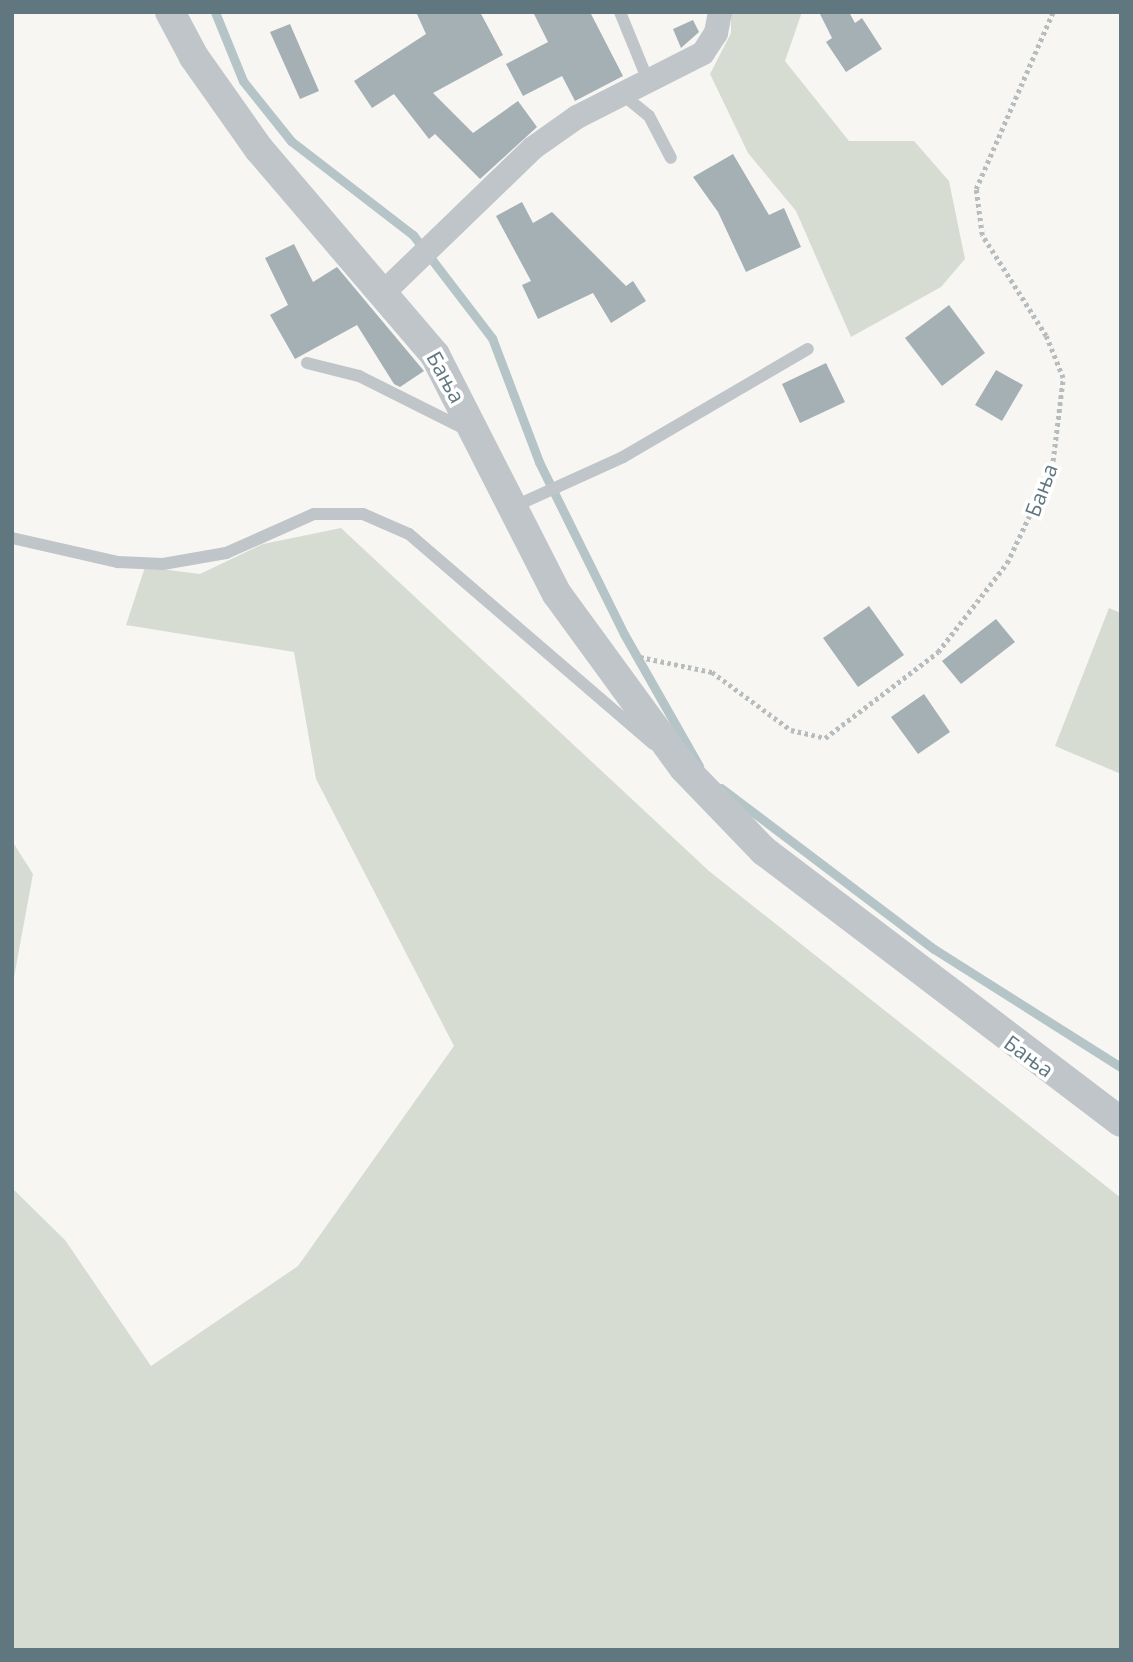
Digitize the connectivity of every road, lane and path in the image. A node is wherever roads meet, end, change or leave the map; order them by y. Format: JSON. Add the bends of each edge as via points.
{"nodes":[{"id":1,"x":170,"y":12,"type":"edge"},
{"id":2,"x":620,"y":12,"type":"edge"},
{"id":3,"x":720,"y":12,"type":"edge"},
{"id":4,"x":1053,"y":12,"type":"edge"},
{"id":5,"x":649,"y":83,"type":"junction"},
{"id":6,"x":623,"y":95,"type":"junction"},
{"id":7,"x":671,"y":158,"type":"dead end"},
{"id":8,"x":385,"y":291,"type":"junction"},
{"id":9,"x":808,"y":349,"type":"dead end"},
{"id":10,"x":307,"y":363,"type":"dead end"},
{"id":11,"x":476,"y":433,"type":"junction"},
{"id":12,"x":525,"y":501,"type":"junction"},
{"id":13,"x":12,"y":538,"type":"edge"},
{"id":14,"x":627,"y":657,"type":"dead end"},
{"id":15,"x":684,"y":768,"type":"junction"},
{"id":16,"x":1121,"y":1122,"type":"edge"}],
"edges":[{"from":1,"to":8,"type":"street","name":"Бања","via":[[194,57],[259,149]]},
{"from":2,"to":5,"type":"lane"},
{"from":3,"to":5,"type":"street","via":[[716,33],[703,53]]},
{"from":4,"to":14,"type":"path","name":"Бања","via":[[976,189],[982,235],[1046,335],[1063,378],[1052,468],[1007,563],[939,652],[825,738],[790,730],[712,671],[662,658]]},
{"from":5,"to":6,"type":"street"},
{"from":6,"to":7,"type":"lane","via":[[649,116]]},
{"from":6,"to":8,"type":"street","via":[[577,117],[533,148]]},
{"from":8,"to":11,"type":"street","name":"Бања","via":[[435,355]]},
{"from":9,"to":12,"type":"lane","via":[[623,457]]},
{"from":10,"to":11,"type":"lane","via":[[359,376]]},
{"from":11,"to":12,"type":"street","name":"Бања"},
{"from":12,"to":15,"type":"street","name":"Бања","via":[[576,624]]},
{"from":13,"to":15,"type":"lane","name":"Бања","via":[[118,562],[163,564],[226,552],[314,514],[363,514],[410,534]]},
{"from":15,"to":16,"type":"street","name":"Бања","via":[[764,850]]}]}
